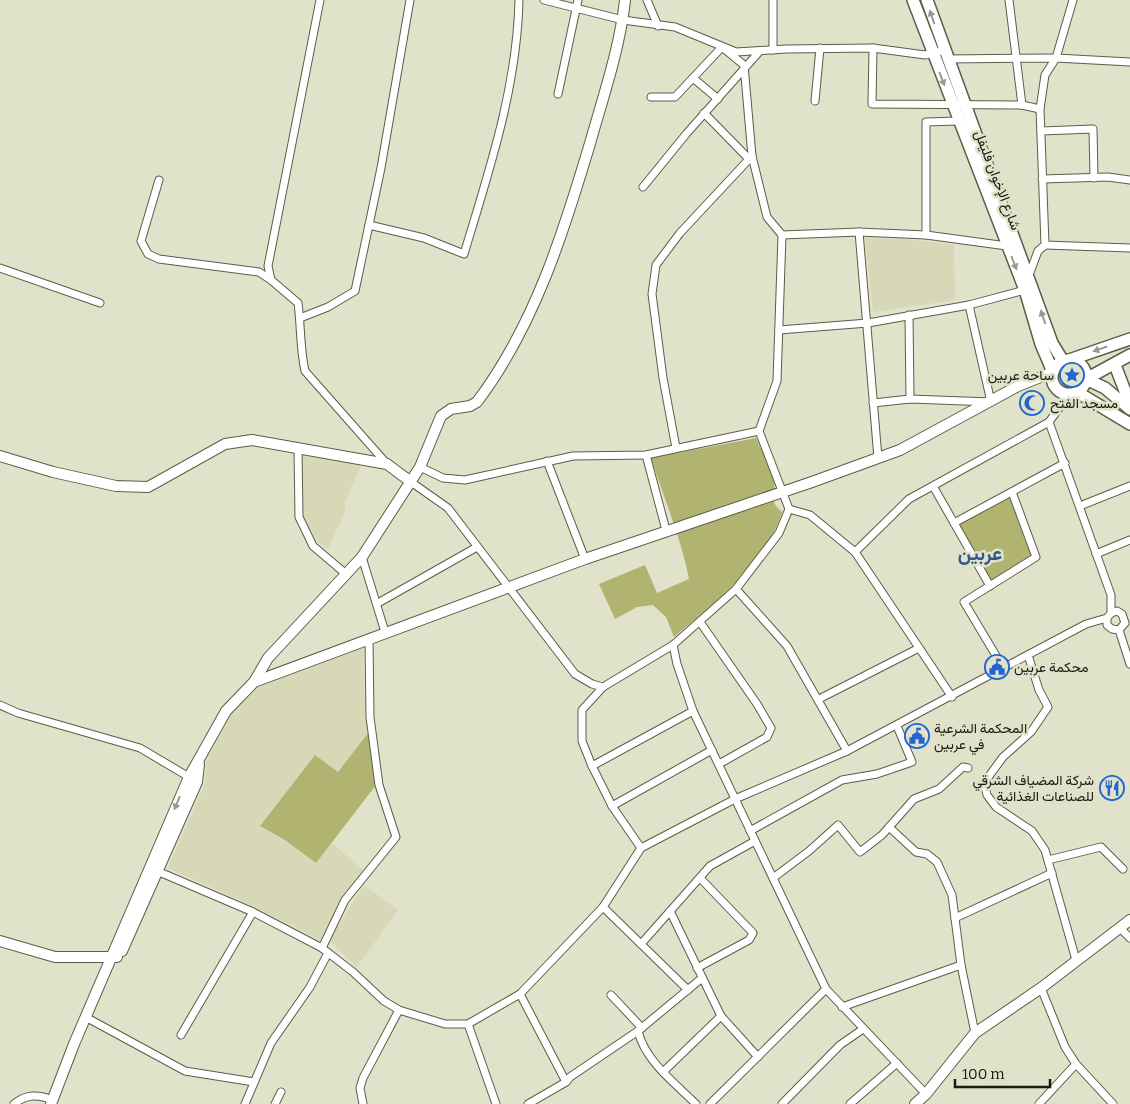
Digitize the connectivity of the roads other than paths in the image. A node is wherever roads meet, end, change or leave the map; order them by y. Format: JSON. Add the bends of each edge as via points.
{"nodes":[{"id":1,"x":320,"y":0,"type":"edge"},
{"id":2,"x":410,"y":0,"type":"edge"},
{"id":3,"x":518,"y":0,"type":"edge"},
{"id":4,"x":544,"y":0,"type":"edge"},
{"id":5,"x":626,"y":0,"type":"edge"},
{"id":6,"x":647,"y":0,"type":"edge"},
{"id":7,"x":773,"y":0,"type":"edge"},
{"id":8,"x":913,"y":0,"type":"edge"},
{"id":9,"x":927,"y":0,"type":"edge"},
{"id":10,"x":1009,"y":0,"type":"edge"},
{"id":11,"x":1073,"y":0,"type":"edge"},
{"id":12,"x":577,"y":4,"type":"edge"},
{"id":13,"x":623,"y":20,"type":"junction"},
{"id":14,"x":658,"y":26,"type":"junction"},
{"id":15,"x":722,"y":47,"type":"junction"},
{"id":16,"x":820,"y":48,"type":"junction"},
{"id":17,"x":873,"y":48,"type":"junction"},
{"id":18,"x":773,"y":50,"type":"junction"},
{"id":19,"x":759,"y":52,"type":"junction"},
{"id":20,"x":932,"y":54,"type":"junction"},
{"id":21,"x":946,"y":54,"type":"junction"},
{"id":22,"x":1016,"y":58,"type":"junction"},
{"id":23,"x":1056,"y":58,"type":"junction"},
{"id":24,"x":1130,"y":62,"type":"edge"},
{"id":25,"x":744,"y":69,"type":"junction"},
{"id":26,"x":693,"y":78,"type":"junction"},
{"id":27,"x":558,"y":94,"type":"dead end"},
{"id":28,"x":650,"y":97,"type":"dead end"},
{"id":29,"x":718,"y":99,"type":"junction"},
{"id":30,"x":815,"y":101,"type":"dead end"},
{"id":31,"x":951,"y":103,"type":"junction"},
{"id":32,"x":966,"y":105,"type":"junction"},
{"id":33,"x":1022,"y":105,"type":"junction"},
{"id":34,"x":1040,"y":109,"type":"junction"},
{"id":35,"x":704,"y":113,"type":"junction"},
{"id":36,"x":958,"y":121,"type":"junction"},
{"id":37,"x":1041,"y":131,"type":"junction"},
{"id":38,"x":750,"y":158,"type":"junction"},
{"id":39,"x":1094,"y":178,"type":"junction"},
{"id":40,"x":1042,"y":179,"type":"junction"},
{"id":41,"x":159,"y":180,"type":"dead end"},
{"id":42,"x":1130,"y":180,"type":"edge"},
{"id":43,"x":643,"y":187,"type":"dead end"},
{"id":44,"x":369,"y":225,"type":"junction"},
{"id":45,"x":859,"y":232,"type":"junction"},
{"id":46,"x":782,"y":235,"type":"junction"},
{"id":47,"x":926,"y":235,"type":"junction"},
{"id":48,"x":1045,"y":245,"type":"junction"},
{"id":49,"x":1007,"y":246,"type":"junction"},
{"id":50,"x":1130,"y":248,"type":"edge"},
{"id":51,"x":0,"y":268,"type":"edge"},
{"id":52,"x":1029,"y":275,"type":"junction"},
{"id":53,"x":271,"y":280,"type":"junction"},
{"id":54,"x":1025,"y":290,"type":"junction"},
{"id":55,"x":100,"y":303,"type":"dead end"},
{"id":56,"x":969,"y":305,"type":"junction"},
{"id":57,"x":909,"y":315,"type":"junction"},
{"id":58,"x":300,"y":318,"type":"junction"},
{"id":59,"x":868,"y":322,"type":"junction"},
{"id":60,"x":779,"y":330,"type":"junction"},
{"id":61,"x":1130,"y":339,"type":"edge"},
{"id":62,"x":1130,"y":356,"type":"edge"},
{"id":63,"x":1066,"y":360,"type":"junction"},
{"id":64,"x":1115,"y":365,"type":"junction"},
{"id":65,"x":1053,"y":372,"type":"junction"},
{"id":66,"x":1086,"y":379,"type":"junction"},
{"id":67,"x":1073,"y":393,"type":"junction"},
{"id":68,"x":910,"y":399,"type":"junction"},
{"id":69,"x":991,"y":402,"type":"junction"},
{"id":70,"x":873,"y":403,"type":"junction"},
{"id":71,"x":1130,"y":404,"type":"edge"},
{"id":72,"x":1130,"y":409,"type":"edge"},
{"id":73,"x":1129,"y":420,"type":"edge"},
{"id":74,"x":1049,"y":422,"type":"junction"},
{"id":75,"x":759,"y":431,"type":"junction"},
{"id":76,"x":676,"y":448,"type":"junction"},
{"id":77,"x":298,"y":449,"type":"junction"},
{"id":78,"x":646,"y":455,"type":"junction"},
{"id":79,"x":0,"y":456,"type":"edge"},
{"id":80,"x":878,"y":458,"type":"junction"},
{"id":81,"x":548,"y":461,"type":"junction"},
{"id":82,"x":1065,"y":463,"type":"junction"},
{"id":83,"x":387,"y":464,"type":"junction"},
{"id":84,"x":420,"y":467,"type":"junction"},
{"id":85,"x":411,"y":482,"type":"junction"},
{"id":86,"x":933,"y":486,"type":"junction"},
{"id":87,"x":1130,"y":486,"type":"edge"},
{"id":88,"x":782,"y":492,"type":"junction"},
{"id":89,"x":1012,"y":492,"type":"junction"},
{"id":90,"x":1080,"y":506,"type":"junction"},
{"id":91,"x":789,"y":509,"type":"junction"},
{"id":92,"x":954,"y":523,"type":"junction"},
{"id":93,"x":666,"y":530,"type":"junction"},
{"id":94,"x":1130,"y":540,"type":"edge"},
{"id":95,"x":477,"y":547,"type":"junction"},
{"id":96,"x":855,"y":552,"type":"junction"},
{"id":97,"x":1096,"y":554,"type":"junction"},
{"id":98,"x":362,"y":557,"type":"junction"},
{"id":99,"x":585,"y":559,"type":"junction"},
{"id":100,"x":346,"y":574,"type":"junction"},
{"id":101,"x":990,"y":586,"type":"junction"},
{"id":102,"x":508,"y":587,"type":"junction"},
{"id":103,"x":736,"y":589,"type":"junction"},
{"id":104,"x":378,"y":603,"type":"junction"},
{"id":105,"x":1109,"y":615,"type":"junction"},
{"id":106,"x":1127,"y":616,"type":"edge"},
{"id":107,"x":700,"y":622,"type":"junction"},
{"id":108,"x":1119,"y":630,"type":"junction"},
{"id":109,"x":385,"y":632,"type":"junction"},
{"id":110,"x":369,"y":639,"type":"junction"},
{"id":111,"x":674,"y":645,"type":"junction"},
{"id":112,"x":919,"y":648,"type":"junction"},
{"id":113,"x":1028,"y":655,"type":"junction"},
{"id":114,"x":1130,"y":664,"type":"edge"},
{"id":115,"x":1004,"y":669,"type":"junction"},
{"id":116,"x":254,"y":682,"type":"junction"},
{"id":117,"x":603,"y":687,"type":"junction"},
{"id":118,"x":952,"y":697,"type":"junction"},
{"id":119,"x":819,"y":699,"type":"junction"},
{"id":120,"x":0,"y":705,"type":"edge"},
{"id":121,"x":694,"y":711,"type":"junction"},
{"id":122,"x":897,"y":726,"type":"junction"},
{"id":123,"x":712,"y":750,"type":"junction"},
{"id":124,"x":847,"y":751,"type":"junction"},
{"id":125,"x":200,"y":760,"type":"junction"},
{"id":126,"x":719,"y":764,"type":"junction"},
{"id":127,"x":592,"y":766,"type":"junction"},
{"id":128,"x":968,"y":768,"type":"dead end"},
{"id":129,"x":189,"y":777,"type":"junction"},
{"id":130,"x":735,"y":798,"type":"junction"},
{"id":131,"x":612,"y":806,"type":"junction"},
{"id":132,"x":889,"y":827,"type":"junction"},
{"id":133,"x":750,"y":831,"type":"junction"},
{"id":134,"x":755,"y":841,"type":"junction"},
{"id":135,"x":641,"y":848,"type":"junction"},
{"id":136,"x":1048,"y":860,"type":"junction"},
{"id":137,"x":1123,"y":869,"type":"dead end"},
{"id":138,"x":158,"y":870,"type":"junction"},
{"id":139,"x":1052,"y":873,"type":"junction"},
{"id":140,"x":700,"y":878,"type":"junction"},
{"id":141,"x":773,"y":878,"type":"junction"},
{"id":142,"x":603,"y":907,"type":"junction"},
{"id":143,"x":670,"y":911,"type":"junction"},
{"id":144,"x":253,"y":912,"type":"junction"},
{"id":145,"x":956,"y":918,"type":"junction"},
{"id":146,"x":1130,"y":920,"type":"edge"},
{"id":147,"x":1120,"y":928,"type":"junction"},
{"id":148,"x":1130,"y":938,"type":"edge"},
{"id":149,"x":0,"y":941,"type":"edge"},
{"id":150,"x":641,"y":944,"type":"junction"},
{"id":151,"x":322,"y":948,"type":"junction"},
{"id":152,"x":328,"y":953,"type":"junction"},
{"id":153,"x":115,"y":957,"type":"junction"},
{"id":154,"x":1076,"y":960,"type":"junction"},
{"id":155,"x":961,"y":965,"type":"junction"},
{"id":156,"x":698,"y":968,"type":"junction"},
{"id":157,"x":702,"y":978,"type":"junction"},
{"id":158,"x":1041,"y":988,"type":"junction"},
{"id":159,"x":826,"y":989,"type":"junction"},
{"id":160,"x":688,"y":990,"type":"junction"},
{"id":161,"x":520,"y":994,"type":"junction"},
{"id":162,"x":611,"y":995,"type":"dead end"},
{"id":163,"x":842,"y":1007,"type":"junction"},
{"id":164,"x":398,"y":1010,"type":"junction"},
{"id":165,"x":721,"y":1016,"type":"junction"},
{"id":166,"x":91,"y":1020,"type":"junction"},
{"id":167,"x":468,"y":1024,"type":"junction"},
{"id":168,"x":863,"y":1029,"type":"junction"},
{"id":169,"x":640,"y":1030,"type":"junction"},
{"id":170,"x":975,"y":1033,"type":"junction"},
{"id":171,"x":181,"y":1036,"type":"dead end"},
{"id":172,"x":758,"y":1057,"type":"junction"},
{"id":173,"x":897,"y":1063,"type":"junction"},
{"id":174,"x":1076,"y":1064,"type":"junction"},
{"id":175,"x":663,"y":1072,"type":"junction"},
{"id":176,"x":254,"y":1082,"type":"junction"},
{"id":177,"x":566,"y":1082,"type":"junction"},
{"id":178,"x":281,"y":1092,"type":"dead end"},
{"id":179,"x":926,"y":1094,"type":"junction"},
{"id":180,"x":54,"y":1103,"type":"edge"},
{"id":181,"x":14,"y":1104,"type":"edge"},
{"id":182,"x":244,"y":1104,"type":"edge"},
{"id":183,"x":275,"y":1104,"type":"edge"},
{"id":184,"x":363,"y":1104,"type":"edge"},
{"id":185,"x":496,"y":1104,"type":"edge"},
{"id":186,"x":528,"y":1104,"type":"edge"},
{"id":187,"x":696,"y":1104,"type":"edge"},
{"id":188,"x":710,"y":1104,"type":"edge"},
{"id":189,"x":782,"y":1104,"type":"edge"},
{"id":190,"x":850,"y":1104,"type":"edge"},
{"id":191,"x":915,"y":1104,"type":"edge"},
{"id":192,"x":1039,"y":1104,"type":"edge"},
{"id":193,"x":1113,"y":1104,"type":"edge"}],
"edges":[{"from":1,"to":53,"type":"street","via":[[268,266]]},
{"from":2,"to":44,"type":"street"},
{"from":3,"to":44,"type":"street","via":[[518,22],[502,129],[464,254],[424,238]]},
{"from":4,"to":12,"type":"street"},
{"from":5,"to":13,"type":"main road"},
{"from":6,"to":14,"type":"street"},
{"from":7,"to":18,"type":"street"},
{"from":8,"to":20,"type":"main road","name":"شارع الإخوان فليفل"},
{"from":21,"to":9,"type":"main road","name":"شارع الإخوان فليفل","one_way":true},
{"from":10,"to":22,"type":"street"},
{"from":11,"to":23,"type":"street"},
{"from":12,"to":13,"type":"street"},
{"from":12,"to":27,"type":"street"},
{"from":13,"to":14,"type":"street"},
{"from":13,"to":84,"type":"main road","via":[[561,238],[524,327],[477,402],[450,409],[441,416]]},
{"from":14,"to":15,"type":"street","via":[[676,27]]},
{"from":15,"to":19,"type":"street","via":[[736,52]]},
{"from":15,"to":25,"type":"street","via":[[741,61]]},
{"from":15,"to":26,"type":"street"},
{"from":16,"to":17,"type":"street"},
{"from":16,"to":18,"type":"street"},
{"from":16,"to":30,"type":"street"},
{"from":17,"to":20,"type":"street"},
{"from":17,"to":31,"type":"street","via":[[872,104]]},
{"from":18,"to":19,"type":"street"},
{"from":19,"to":25,"type":"street"},
{"from":20,"to":21,"type":"street"},
{"from":20,"to":31,"type":"main road","name":"شارع الإخوان فليفل","one_way":true},
{"from":21,"to":22,"type":"street"},
{"from":21,"to":32,"type":"main road","name":"شارع الإخوان فليفل"},
{"from":22,"to":23,"type":"street"},
{"from":22,"to":33,"type":"street"},
{"from":23,"to":24,"type":"street"},
{"from":23,"to":34,"type":"street","via":[[1045,75]]},
{"from":25,"to":29,"type":"street"},
{"from":25,"to":38,"type":"street"},
{"from":26,"to":28,"type":"street","via":[[675,98]]},
{"from":26,"to":29,"type":"street"},
{"from":29,"to":35,"type":"street"},
{"from":31,"to":32,"type":"street"},
{"from":31,"to":36,"type":"main road","name":"شارع الإخوان فليفل"},
{"from":32,"to":33,"type":"street"},
{"from":32,"to":52,"type":"main road","name":"شارع الإخوان فليفل"},
{"from":33,"to":34,"type":"street"},
{"from":34,"to":37,"type":"street"},
{"from":35,"to":38,"type":"street"},
{"from":35,"to":43,"type":"street"},
{"from":36,"to":47,"type":"street","via":[[926,122]]},
{"from":36,"to":49,"type":"main road","name":"شارع الإخوان فليفل"},
{"from":37,"to":39,"type":"street","via":[[1093,129]]},
{"from":37,"to":40,"type":"street"},
{"from":38,"to":46,"type":"street","via":[[767,217]]},
{"from":38,"to":76,"type":"street","via":[[680,233],[656,265],[652,294]]},
{"from":39,"to":40,"type":"street"},
{"from":39,"to":42,"type":"street"},
{"from":40,"to":48,"type":"street"},
{"from":41,"to":53,"type":"street","via":[[141,241],[148,254],[158,259],[259,272]]},
{"from":44,"to":58,"type":"street","via":[[355,291]]},
{"from":45,"to":46,"type":"street"},
{"from":45,"to":47,"type":"street"},
{"from":45,"to":59,"type":"street"},
{"from":46,"to":60,"type":"street"},
{"from":47,"to":49,"type":"street"},
{"from":48,"to":50,"type":"street"},
{"from":48,"to":52,"type":"street","via":[[1038,251]]},
{"from":49,"to":54,"type":"main road","name":"شارع الإخوان فليفل","one_way":true},
{"from":51,"to":55,"type":"street"},
{"from":63,"to":52,"type":"main road","name":"شارع الإخوان فليفل","one_way":true,"via":[[1052,343]]},
{"from":53,"to":58,"type":"street","via":[[298,303]]},
{"from":54,"to":56,"type":"street"},
{"from":54,"to":65,"type":"main road","name":"شارع الإخوان فليفل"},
{"from":56,"to":57,"type":"street"},
{"from":56,"to":69,"type":"street"},
{"from":57,"to":59,"type":"street"},
{"from":57,"to":68,"type":"street"},
{"from":58,"to":83,"type":"street","via":[[305,371]]},
{"from":59,"to":60,"type":"street"},
{"from":59,"to":70,"type":"street"},
{"from":60,"to":75,"type":"street","via":[[777,381]]},
{"from":61,"to":63,"type":"main road","one_way":true},
{"from":62,"to":64,"type":"main road"},
{"from":63,"to":65,"type":"main road"},
{"from":63,"to":66,"type":"main road","via":[[1081,364]]},
{"from":64,"to":66,"type":"main road"},
{"from":64,"to":71,"type":"main road"},
{"from":65,"to":67,"type":"main road","via":[[1058,389]]},
{"from":65,"to":69,"type":"main road","via":[[1018,386]]},
{"from":66,"to":67,"type":"main road"},
{"from":66,"to":72,"type":"main road","via":[[1105,388]]},
{"from":67,"to":73,"type":"main road"},
{"from":67,"to":74,"type":"street"},
{"from":68,"to":69,"type":"street"},
{"from":68,"to":70,"type":"street"},
{"from":69,"to":80,"type":"main road","via":[[900,450]]},
{"from":70,"to":80,"type":"street"},
{"from":74,"to":82,"type":"street"},
{"from":74,"to":86,"type":"street"},
{"from":75,"to":76,"type":"street"},
{"from":75,"to":88,"type":"street"},
{"from":76,"to":78,"type":"street"},
{"from":77,"to":79,"type":"main road","via":[[252,440],[225,444],[148,487],[116,486]]},
{"from":77,"to":83,"type":"main road"},
{"from":77,"to":100,"type":"street","via":[[299,517],[313,546]]},
{"from":78,"to":81,"type":"street","via":[[573,456]]},
{"from":78,"to":93,"type":"street"},
{"from":80,"to":88,"type":"main road"},
{"from":81,"to":84,"type":"street","via":[[464,480],[444,478]]},
{"from":81,"to":99,"type":"street"},
{"from":82,"to":89,"type":"street"},
{"from":82,"to":90,"type":"street"},
{"from":83,"to":85,"type":"main road"},
{"from":84,"to":85,"type":"main road"},
{"from":85,"to":95,"type":"street","via":[[448,508]]},
{"from":85,"to":98,"type":"main road"},
{"from":86,"to":92,"type":"street"},
{"from":86,"to":96,"type":"street","via":[[909,499]]},
{"from":87,"to":90,"type":"street"},
{"from":88,"to":91,"type":"street"},
{"from":88,"to":93,"type":"main road"},
{"from":89,"to":92,"type":"street"},
{"from":89,"to":101,"type":"street","via":[[1036,558]]},
{"from":90,"to":97,"type":"street"},
{"from":91,"to":96,"type":"street","via":[[810,515]]},
{"from":91,"to":103,"type":"street","via":[[779,533]]},
{"from":92,"to":101,"type":"street"},
{"from":93,"to":99,"type":"main road"},
{"from":94,"to":97,"type":"street"},
{"from":95,"to":102,"type":"street"},
{"from":95,"to":104,"type":"street"},
{"from":96,"to":112,"type":"street"},
{"from":97,"to":105,"type":"street","via":[[1111,595]]},
{"from":98,"to":100,"type":"main road"},
{"from":98,"to":104,"type":"street"},
{"from":99,"to":102,"type":"main road"},
{"from":100,"to":116,"type":"main road","via":[[268,658]]},
{"from":101,"to":115,"type":"street","via":[[964,602]]},
{"from":102,"to":109,"type":"main road"},
{"from":102,"to":117,"type":"street","via":[[575,674]]},
{"from":103,"to":107,"type":"street"},
{"from":103,"to":119,"type":"street","via":[[787,646]]},
{"from":104,"to":109,"type":"street"},
{"from":105,"to":106,"type":"street","via":[[1117,611]]},
{"from":105,"to":108,"type":"street","via":[[1109,628]]},
{"from":105,"to":113,"type":"street"},
{"from":106,"to":108,"type":"street"},
{"from":107,"to":111,"type":"street"},
{"from":107,"to":126,"type":"street","via":[[771,728],[768,737]]},
{"from":108,"to":114,"type":"street"},
{"from":109,"to":110,"type":"main road"},
{"from":110,"to":116,"type":"main road"},
{"from":110,"to":151,"type":"street","via":[[370,717],[379,785],[396,837],[345,900]]},
{"from":111,"to":117,"type":"street"},
{"from":111,"to":121,"type":"street","via":[[677,664]]},
{"from":112,"to":118,"type":"street"},
{"from":112,"to":119,"type":"street"},
{"from":113,"to":115,"type":"street"},
{"from":113,"to":136,"type":"street","via":[[1048,707],[1031,732],[1003,758],[984,783],[987,795],[996,807],[1032,831]]},
{"from":115,"to":118,"type":"street"},
{"from":116,"to":125,"type":"main road","via":[[226,711]]},
{"from":117,"to":127,"type":"street","via":[[582,710],[582,740]]},
{"from":118,"to":122,"type":"street"},
{"from":119,"to":124,"type":"street"},
{"from":120,"to":129,"type":"street","via":[[140,748]]},
{"from":121,"to":123,"type":"street"},
{"from":121,"to":127,"type":"street"},
{"from":122,"to":124,"type":"street"},
{"from":122,"to":133,"type":"street","via":[[912,762],[877,774],[842,780]]},
{"from":123,"to":126,"type":"street"},
{"from":123,"to":131,"type":"street"},
{"from":124,"to":130,"type":"street"},
{"from":125,"to":129,"type":"main road"},
{"from":125,"to":138,"type":"main road","via":[[197,782]]},
{"from":126,"to":130,"type":"street"},
{"from":127,"to":131,"type":"street"},
{"from":128,"to":132,"type":"street","via":[[959,769],[939,789],[914,799]]},
{"from":129,"to":153,"type":"main road","one_way":true},
{"from":130,"to":133,"type":"street"},
{"from":130,"to":135,"type":"street"},
{"from":131,"to":135,"type":"street"},
{"from":132,"to":141,"type":"street","via":[[860,852],[838,825],[809,852]]},
{"from":132,"to":145,"type":"street","via":[[916,852],[927,854],[937,862],[952,895]]},
{"from":133,"to":134,"type":"street"},
{"from":134,"to":140,"type":"street","via":[[710,866]]},
{"from":134,"to":141,"type":"street"},
{"from":135,"to":142,"type":"street"},
{"from":136,"to":137,"type":"street","via":[[1101,847]]},
{"from":136,"to":139,"type":"street"},
{"from":138,"to":144,"type":"street"},
{"from":138,"to":153,"type":"main road"},
{"from":139,"to":145,"type":"street"},
{"from":139,"to":154,"type":"street"},
{"from":140,"to":143,"type":"street"},
{"from":140,"to":156,"type":"street","via":[[753,933],[749,940]]},
{"from":141,"to":159,"type":"street"},
{"from":142,"to":150,"type":"street"},
{"from":142,"to":161,"type":"street"},
{"from":143,"to":150,"type":"street"},
{"from":143,"to":156,"type":"street"},
{"from":144,"to":151,"type":"street"},
{"from":144,"to":171,"type":"street"},
{"from":145,"to":155,"type":"street"},
{"from":146,"to":147,"type":"main road"},
{"from":147,"to":148,"type":"street"},
{"from":147,"to":154,"type":"main road"},
{"from":149,"to":153,"type":"main road","via":[[55,957]]},
{"from":150,"to":160,"type":"street"},
{"from":151,"to":152,"type":"street"},
{"from":152,"to":164,"type":"street"},
{"from":152,"to":176,"type":"street","via":[[271,1043]]},
{"from":153,"to":166,"type":"main road"},
{"from":153,"to":180,"type":"main road","via":[[74,1044]]},
{"from":154,"to":158,"type":"main road"},
{"from":155,"to":163,"type":"street"},
{"from":155,"to":170,"type":"street"},
{"from":156,"to":157,"type":"street"},
{"from":157,"to":160,"type":"street"},
{"from":157,"to":165,"type":"street"},
{"from":158,"to":170,"type":"main road"},
{"from":158,"to":174,"type":"street","via":[[1065,1047]]},
{"from":159,"to":163,"type":"street"},
{"from":159,"to":172,"type":"street"},
{"from":160,"to":169,"type":"street"},
{"from":161,"to":167,"type":"street"},
{"from":161,"to":177,"type":"street"},
{"from":162,"to":169,"type":"street"},
{"from":163,"to":168,"type":"street"},
{"from":164,"to":167,"type":"street","via":[[445,1024]]},
{"from":164,"to":184,"type":"street","via":[[363,1078],[360,1088]]},
{"from":165,"to":172,"type":"street"},
{"from":165,"to":175,"type":"street"},
{"from":166,"to":176,"type":"street","via":[[185,1071]]},
{"from":166,"to":180,"type":"main road"},
{"from":167,"to":185,"type":"street"},
{"from":168,"to":173,"type":"street"},
{"from":168,"to":189,"type":"street","via":[[840,1046]]},
{"from":169,"to":175,"type":"street","via":[[643,1047]]},
{"from":169,"to":177,"type":"street"},
{"from":170,"to":179,"type":"main road"},
{"from":172,"to":188,"type":"street"},
{"from":173,"to":179,"type":"street"},
{"from":173,"to":190,"type":"street"},
{"from":174,"to":192,"type":"street"},
{"from":174,"to":193,"type":"street"},
{"from":175,"to":187,"type":"street"},
{"from":176,"to":182,"type":"street"},
{"from":177,"to":186,"type":"street"},
{"from":178,"to":183,"type":"street"},
{"from":179,"to":191,"type":"main road"},
{"from":180,"to":181,"type":"street","via":[[33,1095]]}]}
